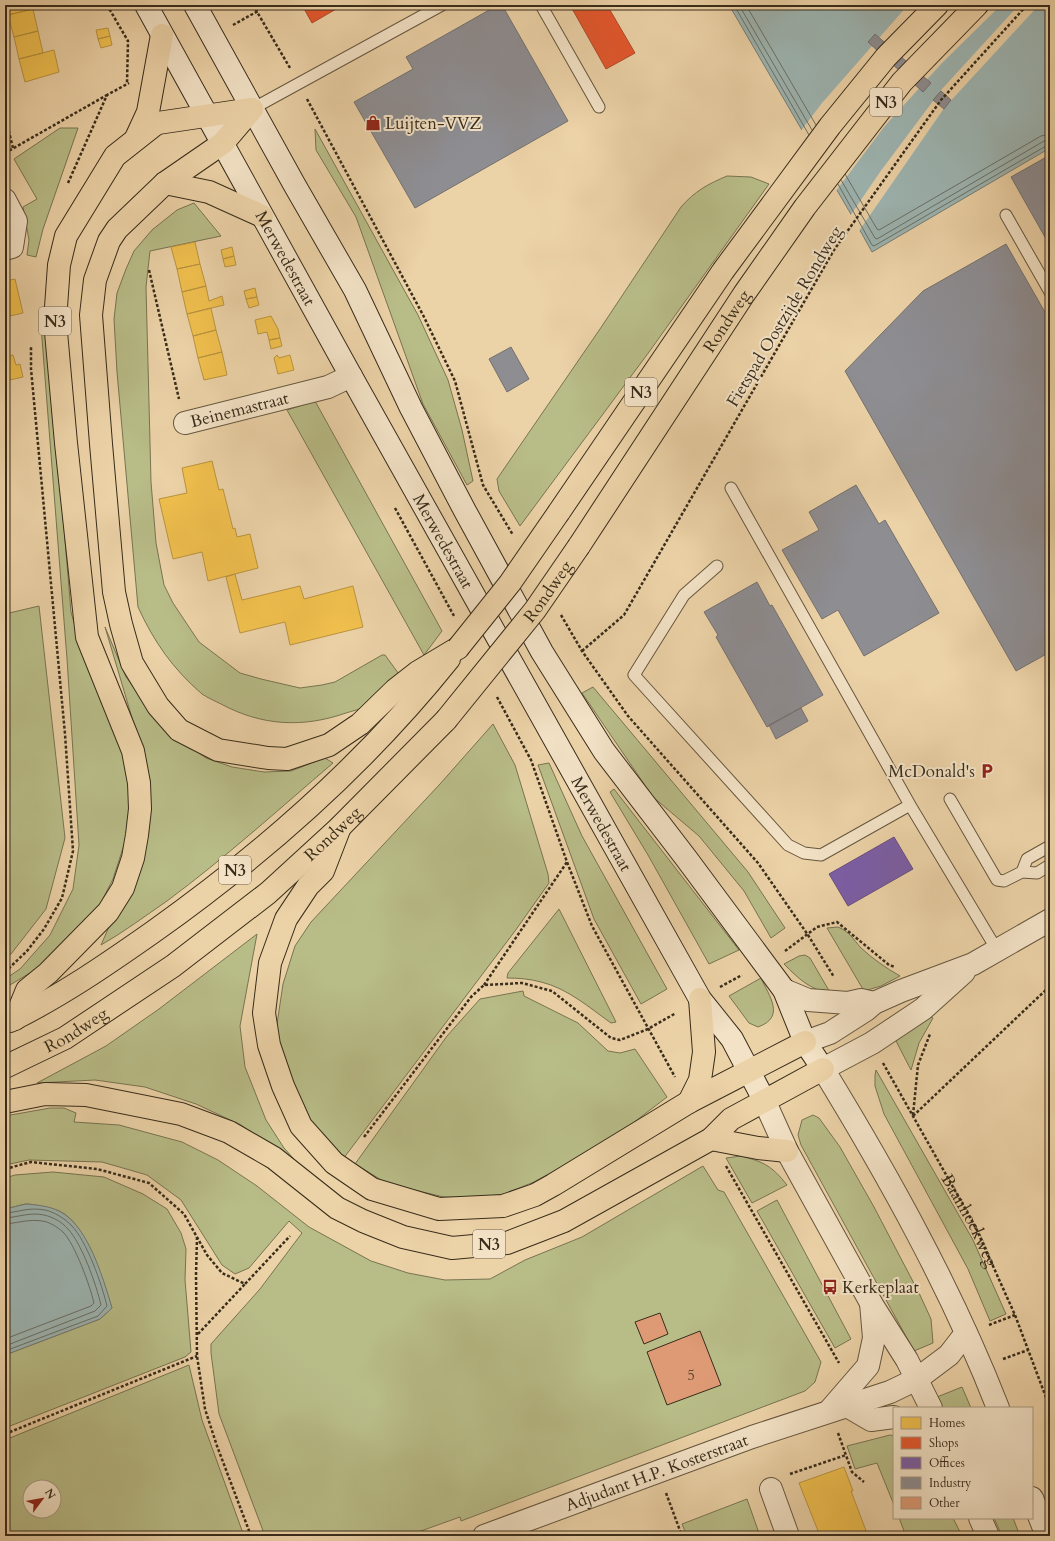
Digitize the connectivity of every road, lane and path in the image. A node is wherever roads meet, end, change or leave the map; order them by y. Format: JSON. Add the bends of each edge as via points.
{"nodes":[{"id":1,"x":108,"y":5,"type":"edge"},
{"id":2,"x":146,"y":5,"type":"edge"},
{"id":3,"x":195,"y":5,"type":"edge"},
{"id":4,"x":253,"y":5,"type":"edge"},
{"id":5,"x":442,"y":5,"type":"edge"},
{"id":6,"x":541,"y":5,"type":"edge"},
{"id":7,"x":936,"y":5,"type":"edge"},
{"id":8,"x":977,"y":5,"type":"edge"},
{"id":9,"x":1027,"y":5,"type":"edge"},
{"id":10,"x":162,"y":35,"type":"junction"},
{"id":11,"x":299,"y":83,"type":"junction"},
{"id":12,"x":127,"y":84,"type":"dead end"},
{"id":13,"x":107,"y":95,"type":"dead end"},
{"id":14,"x":599,"y":107,"type":"dead end"},
{"id":15,"x":252,"y":109,"type":"junction"},
{"id":16,"x":207,"y":115,"type":"junction"},
{"id":17,"x":5,"y":116,"type":"edge"},
{"id":18,"x":135,"y":139,"type":"junction"},
{"id":19,"x":223,"y":143,"type":"junction"},
{"id":20,"x":13,"y":149,"type":"junction"},
{"id":21,"x":5,"y":153,"type":"edge"},
{"id":22,"x":165,"y":183,"type":"junction"},
{"id":23,"x":5,"y":200,"type":"edge"},
{"id":24,"x":1006,"y":215,"type":"dead end"},
{"id":25,"x":262,"y":216,"type":"junction"},
{"id":26,"x":5,"y":249,"type":"edge"},
{"id":27,"x":149,"y":270,"type":"dead end"},
{"id":28,"x":1050,"y":292,"type":"edge"},
{"id":29,"x":351,"y":376,"type":"junction"},
{"id":30,"x":185,"y":423,"type":"joint"},
{"id":31,"x":731,"y":488,"type":"dead end"},
{"id":32,"x":392,"y":502,"type":"dead end"},
{"id":33,"x":717,"y":566,"type":"dead end"},
{"id":34,"x":456,"y":620,"type":"dead end"},
{"id":35,"x":582,"y":651,"type":"dead end"},
{"id":36,"x":422,"y":679,"type":"junction"},
{"id":37,"x":497,"y":697,"type":"dead end"},
{"id":38,"x":950,"y":799,"type":"dead end"},
{"id":39,"x":910,"y":805,"type":"junction"},
{"id":40,"x":340,"y":827,"type":"junction"},
{"id":41,"x":1050,"y":846,"type":"edge"},
{"id":42,"x":567,"y":862,"type":"junction"},
{"id":43,"x":1050,"y":865,"type":"edge"},
{"id":44,"x":1022,"y":872,"type":"junction"},
{"id":45,"x":1050,"y":920,"type":"edge"},
{"id":46,"x":997,"y":950,"type":"junction"},
{"id":47,"x":764,"y":962,"type":"junction"},
{"id":48,"x":973,"y":964,"type":"junction"},
{"id":49,"x":896,"y":967,"type":"dead end"},
{"id":50,"x":484,"y":985,"type":"junction"},
{"id":51,"x":1050,"y":986,"type":"edge"},
{"id":52,"x":784,"y":990,"type":"junction"},
{"id":53,"x":700,"y":999,"type":"junction"},
{"id":54,"x":874,"y":1003,"type":"junction"},
{"id":55,"x":10,"y":1021,"type":"edge"},
{"id":56,"x":933,"y":1028,"type":"dead end"},
{"id":57,"x":648,"y":1029,"type":"junction"},
{"id":58,"x":805,"y":1042,"type":"junction"},
{"id":59,"x":872,"y":1043,"type":"junction"},
{"id":60,"x":5,"y":1067,"type":"edge"},
{"id":61,"x":823,"y":1070,"type":"junction"},
{"id":62,"x":748,"y":1072,"type":"junction"},
{"id":63,"x":764,"y":1100,"type":"junction"},
{"id":64,"x":5,"y":1102,"type":"edge"},
{"id":65,"x":689,"y":1102,"type":"junction"},
{"id":66,"x":913,"y":1116,"type":"junction"},
{"id":67,"x":364,"y":1137,"type":"dead end"},
{"id":68,"x":710,"y":1139,"type":"junction"},
{"id":69,"x":787,"y":1151,"type":"junction"},
{"id":70,"x":5,"y":1170,"type":"edge"},
{"id":71,"x":197,"y":1235,"type":"junction"},
{"id":72,"x":290,"y":1236,"type":"dead end"},
{"id":73,"x":245,"y":1284,"type":"junction"},
{"id":74,"x":871,"y":1303,"type":"junction"},
{"id":75,"x":966,"y":1333,"type":"junction"},
{"id":76,"x":197,"y":1334,"type":"junction"},
{"id":77,"x":197,"y":1356,"type":"junction"},
{"id":78,"x":917,"y":1379,"type":"junction"},
{"id":79,"x":843,"y":1401,"type":"junction"},
{"id":80,"x":931,"y":1407,"type":"edge"},
{"id":81,"x":998,"y":1407,"type":"edge"},
{"id":82,"x":1050,"y":1408,"type":"edge"},
{"id":83,"x":893,"y":1417,"type":"edge"},
{"id":84,"x":5,"y":1434,"type":"edge"},
{"id":85,"x":846,"y":1455,"type":"junction"},
{"id":86,"x":657,"y":1472,"type":"junction"},
{"id":87,"x":789,"y":1474,"type":"dead end"},
{"id":88,"x":864,"y":1482,"type":"dead end"},
{"id":89,"x":771,"y":1489,"type":"dead end"},
{"id":90,"x":1033,"y":1501,"type":"edge"},
{"id":91,"x":980,"y":1519,"type":"edge"},
{"id":92,"x":251,"y":1536,"type":"edge"},
{"id":93,"x":484,"y":1536,"type":"edge"},
{"id":94,"x":682,"y":1536,"type":"edge"},
{"id":95,"x":788,"y":1536,"type":"edge"},
{"id":96,"x":988,"y":1536,"type":"edge"},
{"id":97,"x":1046,"y":1536,"type":"edge"}],
"edges":[{"from":1,"to":12,"type":"path","via":[[128,41]]},
{"from":2,"to":10,"type":"main road","name":"Merwedestraat"},
{"from":3,"to":15,"type":"main road","name":"Merwedestraat"},
{"from":4,"to":11,"type":"path"},
{"from":5,"to":11,"type":"lane"},
{"from":6,"to":14,"type":"lane"},
{"from":7,"to":36,"type":"main road","name":"Rondweg","number":"N3","bridge":true,"via":[[886,57],[830,126],[723,271],[510,583],[458,648]]},
{"from":8,"to":40,"type":"main road","name":"Rondweg","number":"N3","bridge":true,"via":[[902,82],[805,207],[744,294],[535,610],[446,720]]},
{"from":9,"to":35,"type":"path","name":"Fietspad Oostzijde Rondweg","number":"N3","via":[[941,100],[828,259],[624,615]]},
{"from":10,"to":16,"type":"main road","name":"Merwedestraat"},
{"from":10,"to":18,"type":"main road","via":[[148,112]]},
{"from":11,"to":15,"type":"lane"},
{"from":13,"to":20,"type":"path"},
{"from":15,"to":16,"type":"main road"},
{"from":15,"to":19,"type":"main road"},
{"from":15,"to":47,"type":"main road","name":"Merwedestraat","via":[[355,290],[411,408],[542,652],[604,751]]},
{"from":16,"to":18,"type":"main road","number":"N3","via":[[158,123]]},
{"from":16,"to":19,"type":"main road","name":"Merwedestraat"},
{"from":17,"to":20,"type":"path"},
{"from":18,"to":55,"type":"main road","number":"N3","via":[[115,156],[66,236],[59,265],[55,321],[87,638],[133,751],[139,783],[137,835],[124,888],[112,906],[75,947],[27,990]]},
{"from":19,"to":22,"type":"main road","number":"N3"},
{"from":19,"to":25,"type":"main road","name":"Merwedestraat"},
{"from":20,"to":21,"type":"path"},
{"from":22,"to":25,"type":"main road","via":[[209,192]]},
{"from":22,"to":36,"type":"main road","number":"N3","via":[[117,228],[109,241],[95,280],[91,315],[114,592],[132,662],[158,706],[179,730],[218,750],[281,759],[329,745],[360,724],[396,690]]},
{"from":23,"to":26,"type":"main road","via":[[16,221],[12,247]]},
{"from":24,"to":28,"type":"lane"},
{"from":25,"to":29,"type":"main road","name":"Merwedestraat"},
{"from":27,"to":30,"type":"path","name":"Beinemastraat"},
{"from":29,"to":30,"type":"main road","name":"Beinemastraat","via":[[328,387]]},
{"from":29,"to":53,"type":"main road","name":"Merwedestraat"},
{"from":31,"to":39,"type":"lane"},
{"from":32,"to":34,"type":"path","name":"Merwedestraat"},
{"from":33,"to":39,"type":"lane","via":[[684,595],[634,674],[788,845],[804,853],[821,855]]},
{"from":36,"to":55,"type":"main road","name":"Rondweg","number":"N3","via":[[349,771],[269,843],[191,905],[94,974]]},
{"from":37,"to":42,"type":"path","via":[[530,760]]},
{"from":38,"to":44,"type":"lane","via":[[997,880],[1004,881]]},
{"from":39,"to":46,"type":"lane"},
{"from":40,"to":60,"type":"main road","name":"Rondweg","number":"N3","via":[[268,894],[173,966],[65,1038]]},
{"from":40,"to":65,"type":"main road","number":"N3","via":[[323,871],[308,886],[286,919],[270,963],[264,1013],[268,1045],[301,1126],[334,1163],[372,1189],[438,1209],[503,1206],[554,1185]]},
{"from":41,"to":44,"type":"lane","via":[[1027,859]]},
{"from":42,"to":50,"type":"path"},
{"from":42,"to":57,"type":"path","via":[[592,926]]},
{"from":43,"to":44,"type":"lane","via":[[1036,873]]},
{"from":45,"to":46,"type":"main road"},
{"from":46,"to":48,"type":"main road"},
{"from":47,"to":49,"type":"path","via":[[783,953],[817,927],[837,922],[889,965]]},
{"from":47,"to":52,"type":"main road","name":"Merwedestraat"},
{"from":47,"to":53,"type":"path"},
{"from":48,"to":54,"type":"main road"},
{"from":48,"to":59,"type":"main road","via":[[923,1009]]},
{"from":50,"to":57,"type":"path","via":[[522,983],[552,991],[611,1038],[620,1040]]},
{"from":50,"to":67,"type":"path","via":[[471,997]]},
{"from":51,"to":66,"type":"path"},
{"from":52,"to":54,"type":"main road","via":[[808,1000],[848,1003],[861,1000]]},
{"from":52,"to":58,"type":"main road","name":"Merwedestraat"},
{"from":53,"to":57,"type":"path"},
{"from":53,"to":62,"type":"main road","name":"Merwedestraat","via":[[732,1039]]},
{"from":53,"to":65,"type":"main road","via":[[704,1052],[700,1080]]},
{"from":54,"to":58,"type":"main road","via":[[830,1033]]},
{"from":56,"to":66,"type":"path","via":[[918,1065]]},
{"from":58,"to":61,"type":"main road","name":"Merwedestraat"},
{"from":58,"to":62,"type":"main road"},
{"from":59,"to":61,"type":"main road"},
{"from":59,"to":66,"type":"path","name":"Baanhoekweg"},
{"from":61,"to":63,"type":"main road"},
{"from":61,"to":75,"type":"main road","via":[[863,1135]]},
{"from":62,"to":63,"type":"main road"},
{"from":62,"to":65,"type":"main road","number":"N3"},
{"from":63,"to":68,"type":"main road","number":"N3","via":[[731,1119]]},
{"from":63,"to":69,"type":"main road"},
{"from":64,"to":68,"type":"main road","number":"N3","via":[[45,1094],[86,1095],[181,1114],[229,1132],[274,1158],[337,1208],[363,1221],[403,1237],[452,1248],[508,1243],[564,1221]]},
{"from":66,"to":82,"type":"path","name":"Baanhoekweg","via":[[978,1233],[1015,1315]]},
{"from":68,"to":69,"type":"main road"},
{"from":68,"to":79,"type":"path"},
{"from":69,"to":74,"type":"main road"},
{"from":70,"to":71,"type":"path","via":[[31,1162],[97,1169],[149,1183],[184,1214]]},
{"from":71,"to":73,"type":"path","via":[[207,1255],[222,1273]]},
{"from":71,"to":76,"type":"path"},
{"from":72,"to":73,"type":"path"},
{"from":73,"to":76,"type":"path"},
{"from":74,"to":78,"type":"main road"},
{"from":74,"to":79,"type":"main road","via":[[874,1338],[868,1366]]},
{"from":75,"to":78,"type":"main road","name":"Adjudant H.P. Kosterstraat","via":[[949,1355]]},
{"from":75,"to":81,"type":"main road"},
{"from":76,"to":77,"type":"path"},
{"from":77,"to":84,"type":"path"},
{"from":77,"to":92,"type":"path","via":[[205,1409]]},
{"from":78,"to":79,"type":"main road","name":"Adjudant H.P. Kosterstraat","via":[[890,1392]]},
{"from":78,"to":80,"type":"main road"},
{"from":79,"to":83,"type":"main road","via":[[871,1420]]},
{"from":79,"to":85,"type":"path"},
{"from":79,"to":86,"type":"main road","name":"Adjudant H.P. Kosterstraat"},
{"from":85,"to":87,"type":"path"},
{"from":85,"to":88,"type":"path","via":[[852,1472]]},
{"from":86,"to":93,"type":"main road","name":"Adjudant H.P. Kosterstraat"},
{"from":86,"to":94,"type":"path"},
{"from":89,"to":95,"type":"main road"},
{"from":90,"to":97,"type":"main road"},
{"from":91,"to":96,"type":"main road"}]}
